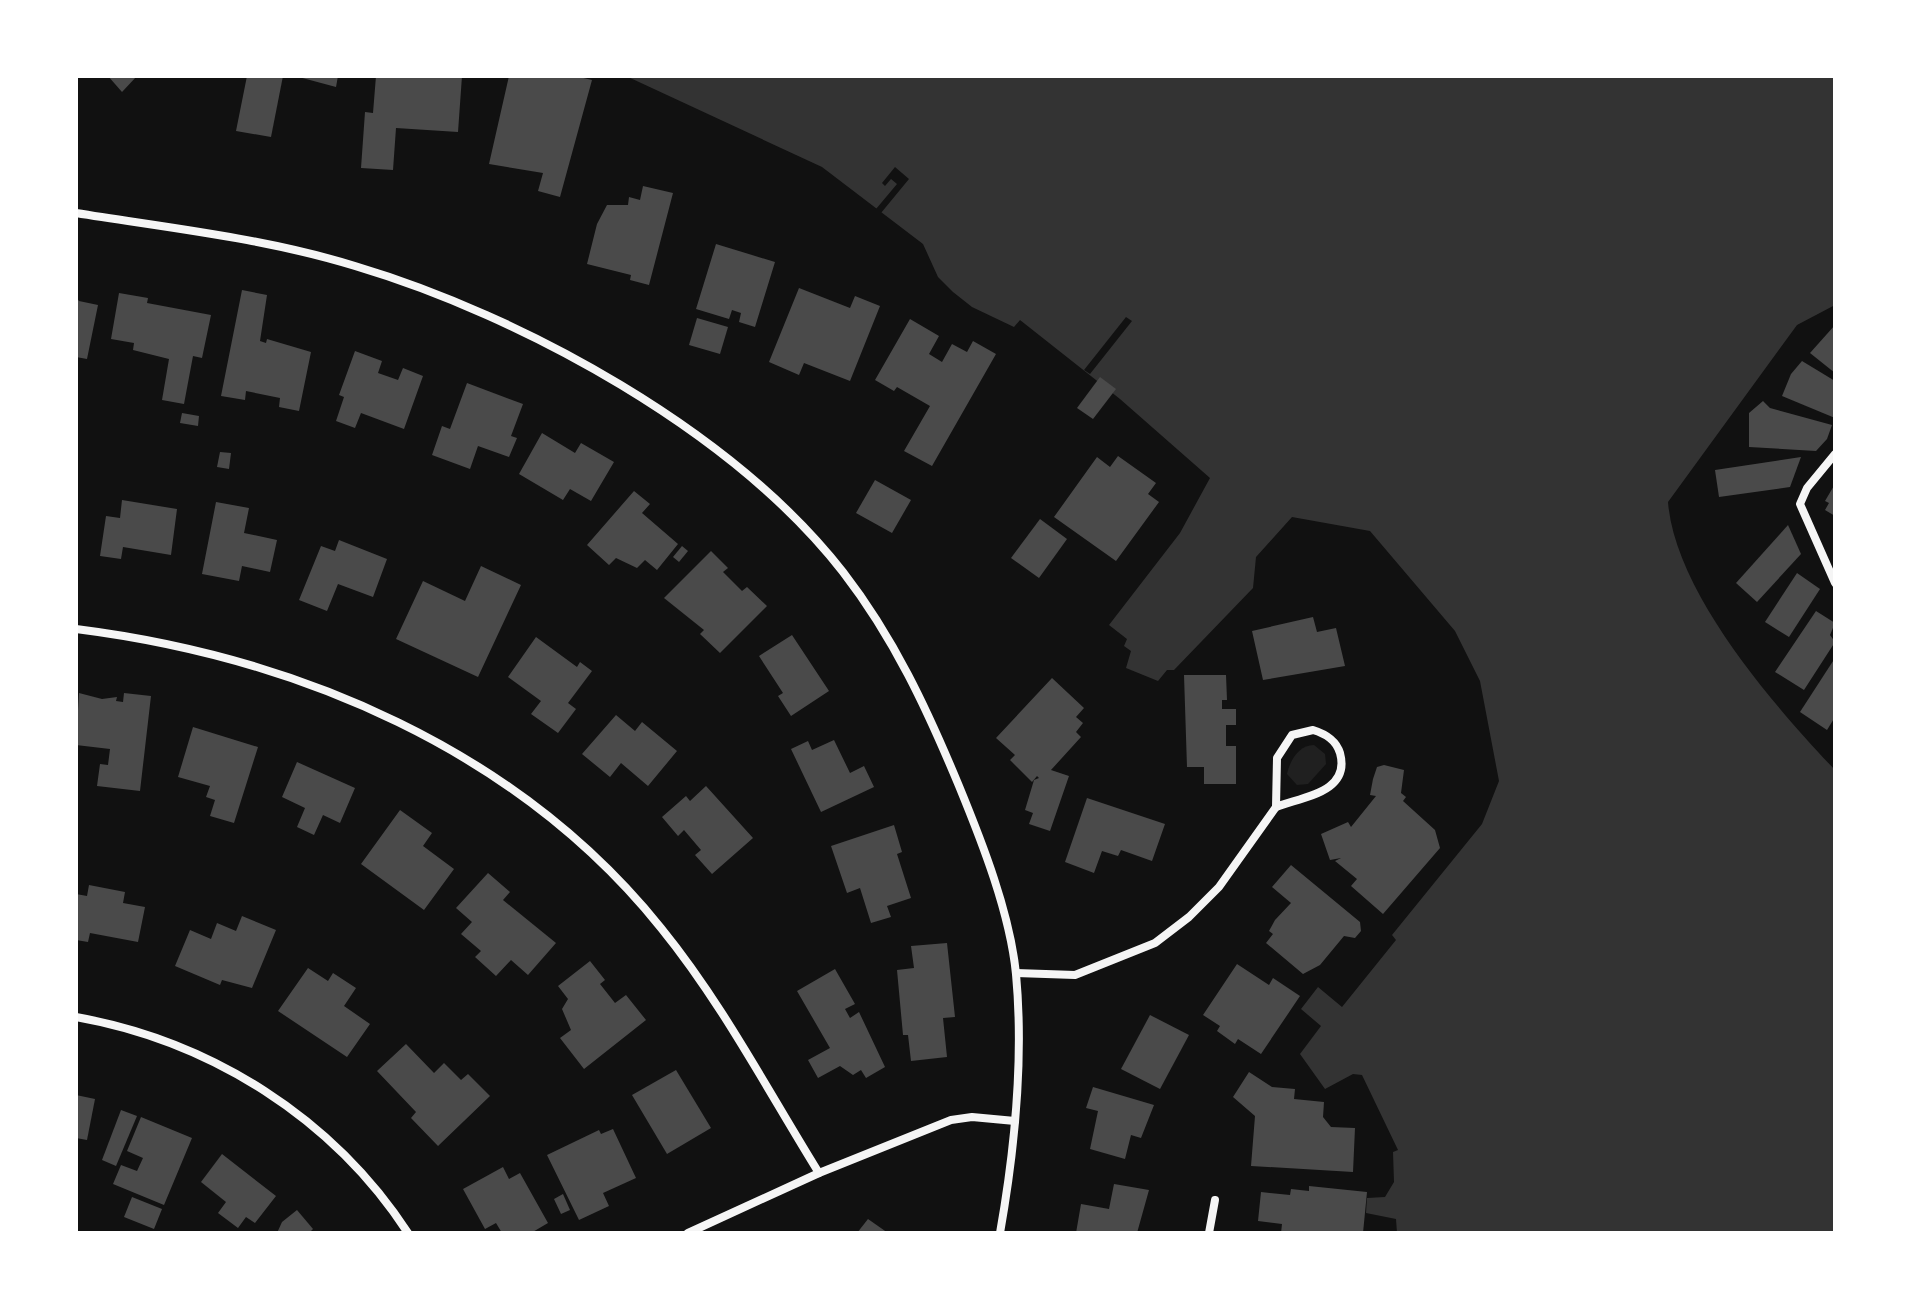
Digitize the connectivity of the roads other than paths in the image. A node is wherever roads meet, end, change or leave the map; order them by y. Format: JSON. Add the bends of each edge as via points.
{"nodes":[{"id":1,"x":76,"y":213,"type":"edge"},
{"id":2,"x":1835,"y":454,"type":"edge"},
{"id":3,"x":1835,"y":583,"type":"edge"},
{"id":4,"x":76,"y":629,"type":"edge"},
{"id":5,"x":1276,"y":807,"type":"junction"},
{"id":6,"x":1016,"y":973,"type":"junction"},
{"id":7,"x":76,"y":1017,"type":"edge"},
{"id":8,"x":1015,"y":1121,"type":"junction"},
{"id":9,"x":819,"y":1173,"type":"junction"},
{"id":10,"x":1215,"y":1200,"type":"dead end"},
{"id":11,"x":408,"y":1233,"type":"edge"},
{"id":12,"x":688,"y":1233,"type":"edge"},
{"id":13,"x":1000,"y":1233,"type":"edge"},
{"id":14,"x":1209,"y":1233,"type":"edge"}],
"edges":[{"from":1,"to":6,"type":"street","via":[[304,252],[381,274],[574,358],[659,408],[714,449],[815,540],[900,655],[980,838]]},
{"from":2,"to":3,"type":"street","via":[[1800,504]]},
{"from":4,"to":9,"type":"street","via":[[189,649],[320,687],[427,737],[531,803],[579,843],[662,929]]},
{"from":5,"to":5,"type":"street","via":[[1319,795],[1332,785],[1341,756],[1331,738],[1303,731],[1285,743],[1277,758]]},
{"from":5,"to":6,"type":"street","via":[[1219,887],[1155,943],[1075,975]]},
{"from":6,"to":8,"type":"street"},
{"from":7,"to":11,"type":"street","via":[[159,1038],[240,1075],[312,1126],[354,1164]]},
{"from":8,"to":9,"type":"street","via":[[961,1118]]},
{"from":8,"to":13,"type":"street"},
{"from":9,"to":12,"type":"street"},
{"from":10,"to":14,"type":"street"}]}
